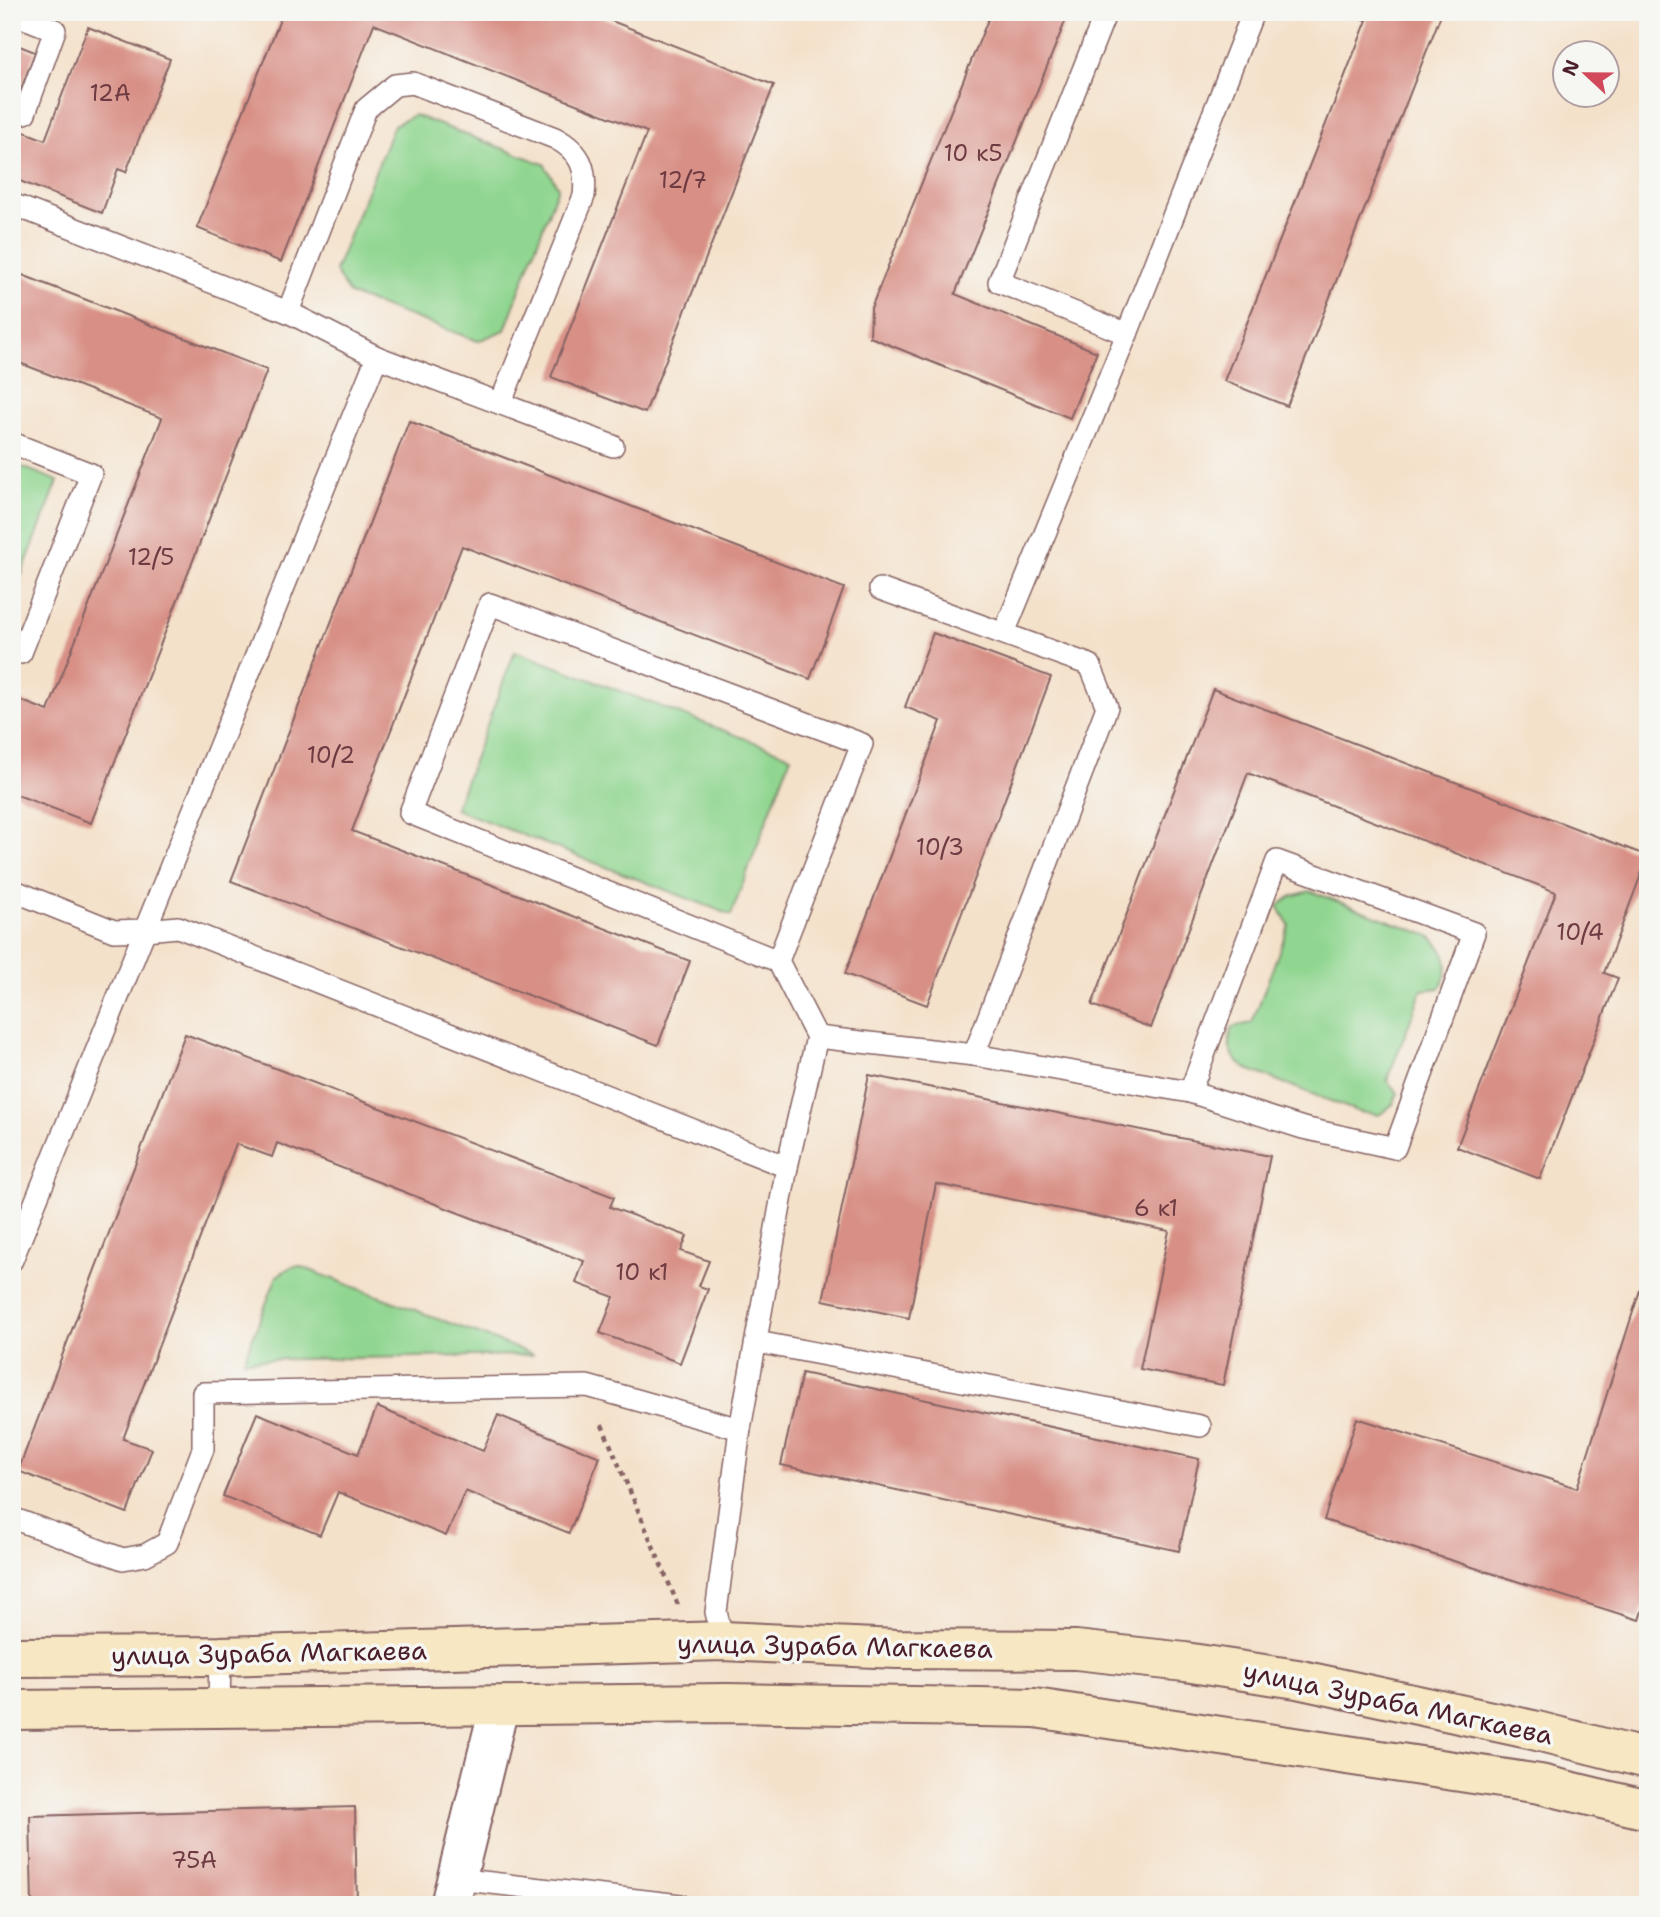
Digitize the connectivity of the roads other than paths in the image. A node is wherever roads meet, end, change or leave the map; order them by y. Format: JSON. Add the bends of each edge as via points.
{"nodes":[{"id":1,"x":1106,"y":12,"type":"edge"},
{"id":2,"x":1246,"y":12,"type":"edge"},
{"id":3,"x":12,"y":13,"type":"edge"},
{"id":4,"x":12,"y":108,"type":"edge"},
{"id":5,"x":12,"y":204,"type":"edge"},
{"id":6,"x":288,"y":312,"type":"junction"},
{"id":7,"x":1127,"y":334,"type":"junction"},
{"id":8,"x":377,"y":356,"type":"junction"},
{"id":9,"x":500,"y":402,"type":"junction"},
{"id":10,"x":12,"y":443,"type":"edge"},
{"id":11,"x":613,"y":446,"type":"dead end"},
{"id":12,"x":880,"y":589,"type":"dead end"},
{"id":13,"x":1004,"y":633,"type":"junction"},
{"id":14,"x":12,"y":650,"type":"edge"},
{"id":15,"x":12,"y":890,"type":"edge"},
{"id":16,"x":145,"y":930,"type":"junction"},
{"id":17,"x":778,"y":961,"type":"junction"},
{"id":18,"x":817,"y":1037,"type":"junction"},
{"id":19,"x":974,"y":1055,"type":"junction"},
{"id":20,"x":1190,"y":1092,"type":"junction"},
{"id":21,"x":787,"y":1167,"type":"junction"},
{"id":22,"x":12,"y":1260,"type":"edge"},
{"id":23,"x":757,"y":1342,"type":"junction"},
{"id":24,"x":1200,"y":1426,"type":"dead end"},
{"id":25,"x":740,"y":1429,"type":"junction"},
{"id":26,"x":12,"y":1518,"type":"edge"},
{"id":27,"x":723,"y":1641,"type":"junction"},
{"id":28,"x":220,"y":1656,"type":"junction"},
{"id":29,"x":12,"y":1657,"type":"edge"},
{"id":30,"x":499,"y":1707,"type":"junction"},
{"id":31,"x":219,"y":1708,"type":"junction"},
{"id":32,"x":12,"y":1710,"type":"edge"},
{"id":33,"x":1648,"y":1759,"type":"edge"},
{"id":34,"x":1648,"y":1810,"type":"edge"},
{"id":35,"x":453,"y":1892,"type":"edge"},
{"id":36,"x":680,"y":1905,"type":"edge"}],
"edges":[{"from":1,"to":7,"type":"lane","via":[[999,282]]},
{"from":2,"to":7,"type":"lane","via":[[1252,15]]},
{"from":3,"to":4,"type":"lane","via":[[55,30],[25,113]]},
{"from":5,"to":6,"type":"lane"},
{"from":6,"to":8,"type":"lane"},
{"from":6,"to":9,"type":"lane","via":[[366,109],[395,85],[413,83],[555,138],[581,158],[586,176],[584,196]]},
{"from":7,"to":13,"type":"lane"},
{"from":8,"to":9,"type":"lane"},
{"from":8,"to":16,"type":"lane"},
{"from":9,"to":11,"type":"lane"},
{"from":10,"to":14,"type":"lane","via":[[91,474],[21,653]]},
{"from":12,"to":13,"type":"lane"},
{"from":13,"to":19,"type":"lane","via":[[1090,665],[1107,706]]},
{"from":15,"to":16,"type":"lane","via":[[114,931]]},
{"from":16,"to":21,"type":"lane","via":[[178,927]]},
{"from":16,"to":22,"type":"lane"},
{"from":17,"to":17,"type":"lane","via":[[862,744],[490,604],[410,813]]},
{"from":17,"to":18,"type":"lane"},
{"from":18,"to":19,"type":"lane"},
{"from":18,"to":21,"type":"lane"},
{"from":19,"to":20,"type":"lane"},
{"from":20,"to":20,"type":"lane","via":[[1303,1128],[1395,1148],[1474,933],[1277,861]]},
{"from":21,"to":23,"type":"lane"},
{"from":23,"to":24,"type":"lane"},
{"from":23,"to":25,"type":"lane"},
{"from":25,"to":26,"type":"lane","via":[[587,1386],[203,1393],[203,1449],[167,1543],[145,1555],[123,1559]]},
{"from":25,"to":27,"type":"lane","via":[[716,1612]]},
{"from":27,"to":28,"type":"main road","name":"улица Зураба Магкаева"},
{"from":27,"to":33,"type":"main road","name":"улица Зураба Магкаева","via":[[897,1649],[1076,1650],[1185,1662],[1382,1696]]},
{"from":28,"to":29,"type":"main road","name":"улица Зураба Магкаева"},
{"from":28,"to":31,"type":"lane"},
{"from":30,"to":31,"type":"main road","name":"улица Зураба Магкаева"},
{"from":30,"to":34,"type":"main road","name":"улица Зураба Магкаева","via":[[727,1703],[1035,1708],[1540,1784]]},
{"from":30,"to":35,"type":"street"},
{"from":31,"to":32,"type":"main road","name":"улица Зураба Магкаева"},
{"from":35,"to":36,"type":"lane"}]}
